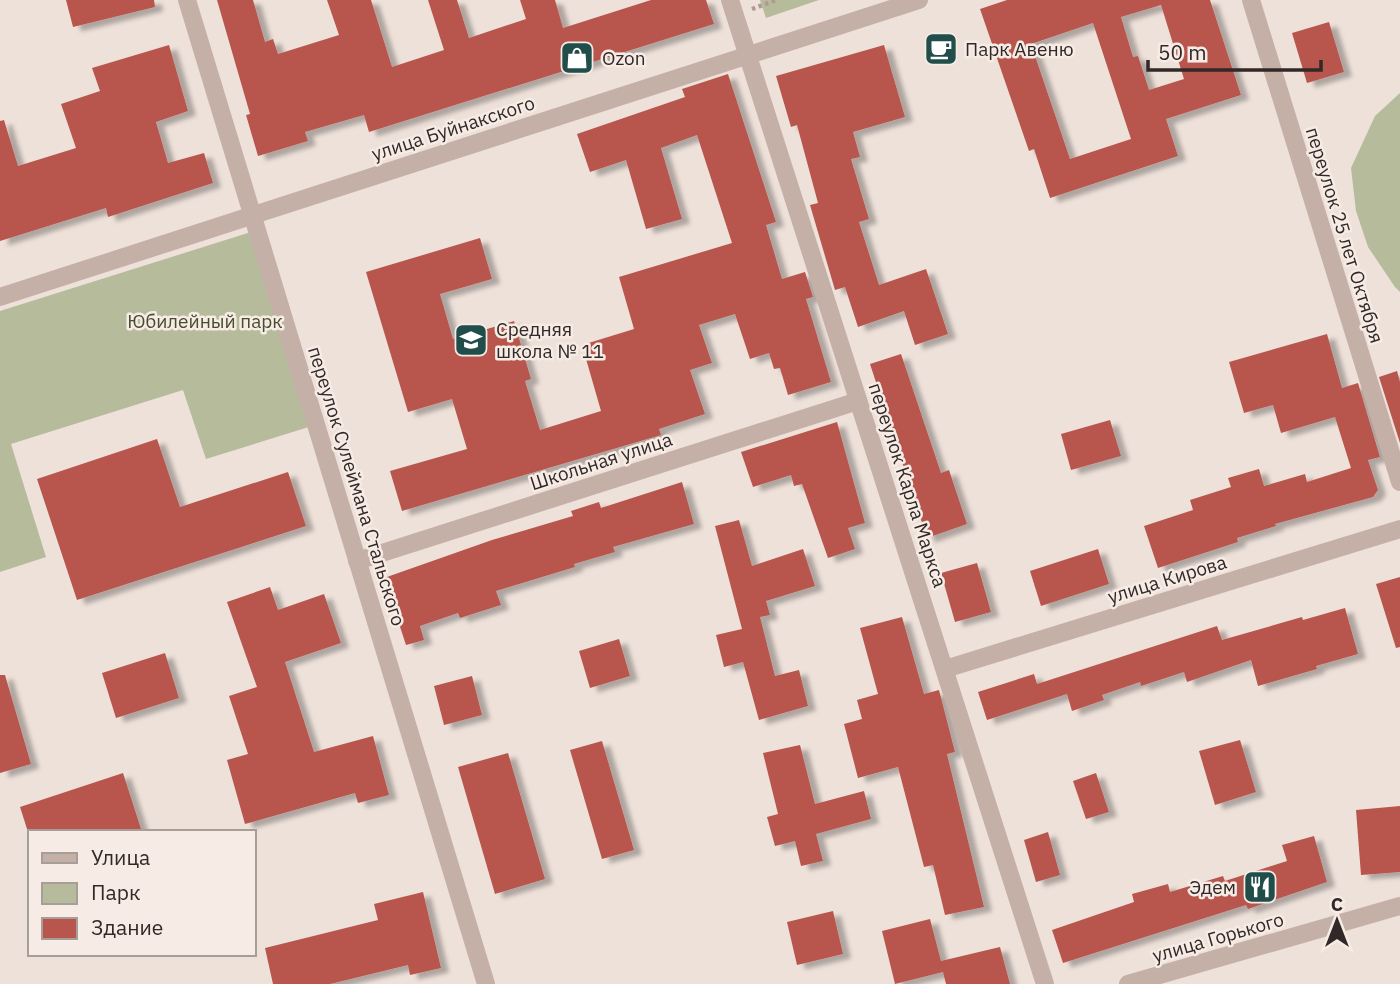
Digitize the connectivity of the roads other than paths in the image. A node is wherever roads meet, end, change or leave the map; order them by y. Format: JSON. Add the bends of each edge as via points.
{"nodes":[{"id":1,"x":187,"y":0,"type":"edge"},
{"id":2,"x":730,"y":0,"type":"edge"},
{"id":3,"x":919,"y":0,"type":"edge"},
{"id":4,"x":1251,"y":0,"type":"edge"},
{"id":5,"x":747,"y":55,"type":"junction"},
{"id":6,"x":253,"y":215,"type":"junction"},
{"id":7,"x":0,"y":297,"type":"edge"},
{"id":8,"x":858,"y":401,"type":"junction"},
{"id":9,"x":1400,"y":482,"type":"edge"},
{"id":10,"x":1400,"y":528,"type":"edge"},
{"id":11,"x":357,"y":561,"type":"junction"},
{"id":12,"x":946,"y":669,"type":"junction"},
{"id":13,"x":1400,"y":906,"type":"edge"},
{"id":14,"x":485,"y":984,"type":"edge"},
{"id":15,"x":1045,"y":984,"type":"edge"},
{"id":16,"x":1128,"y":984,"type":"edge"}],
"edges":[{"from":1,"to":6,"type":"street","name":"переулок Сулеймана Стальского"},
{"from":2,"to":5,"type":"street","name":"переулок Карла Маркса"},
{"from":3,"to":5,"type":"street","name":"улица Буйнакского"},
{"from":4,"to":9,"type":"street","name":"переулок 25 лет Октября"},
{"from":5,"to":6,"type":"street","name":"улица Буйнакского"},
{"from":5,"to":8,"type":"street","name":"переулок Карла Маркса"},
{"from":6,"to":7,"type":"street","name":"улица Буйнакского"},
{"from":6,"to":11,"type":"street","name":"переулок Сулеймана Стальского"},
{"from":8,"to":11,"type":"street","name":"Школьная улица"},
{"from":8,"to":12,"type":"street","name":"переулок Карла Маркса"},
{"from":10,"to":12,"type":"street","name":"улица Кирова"},
{"from":11,"to":14,"type":"street","name":"переулок Сулеймана Стальского"},
{"from":12,"to":15,"type":"street","name":"переулок Карла Маркса"},
{"from":13,"to":16,"type":"street","name":"улица Горького"}]}
